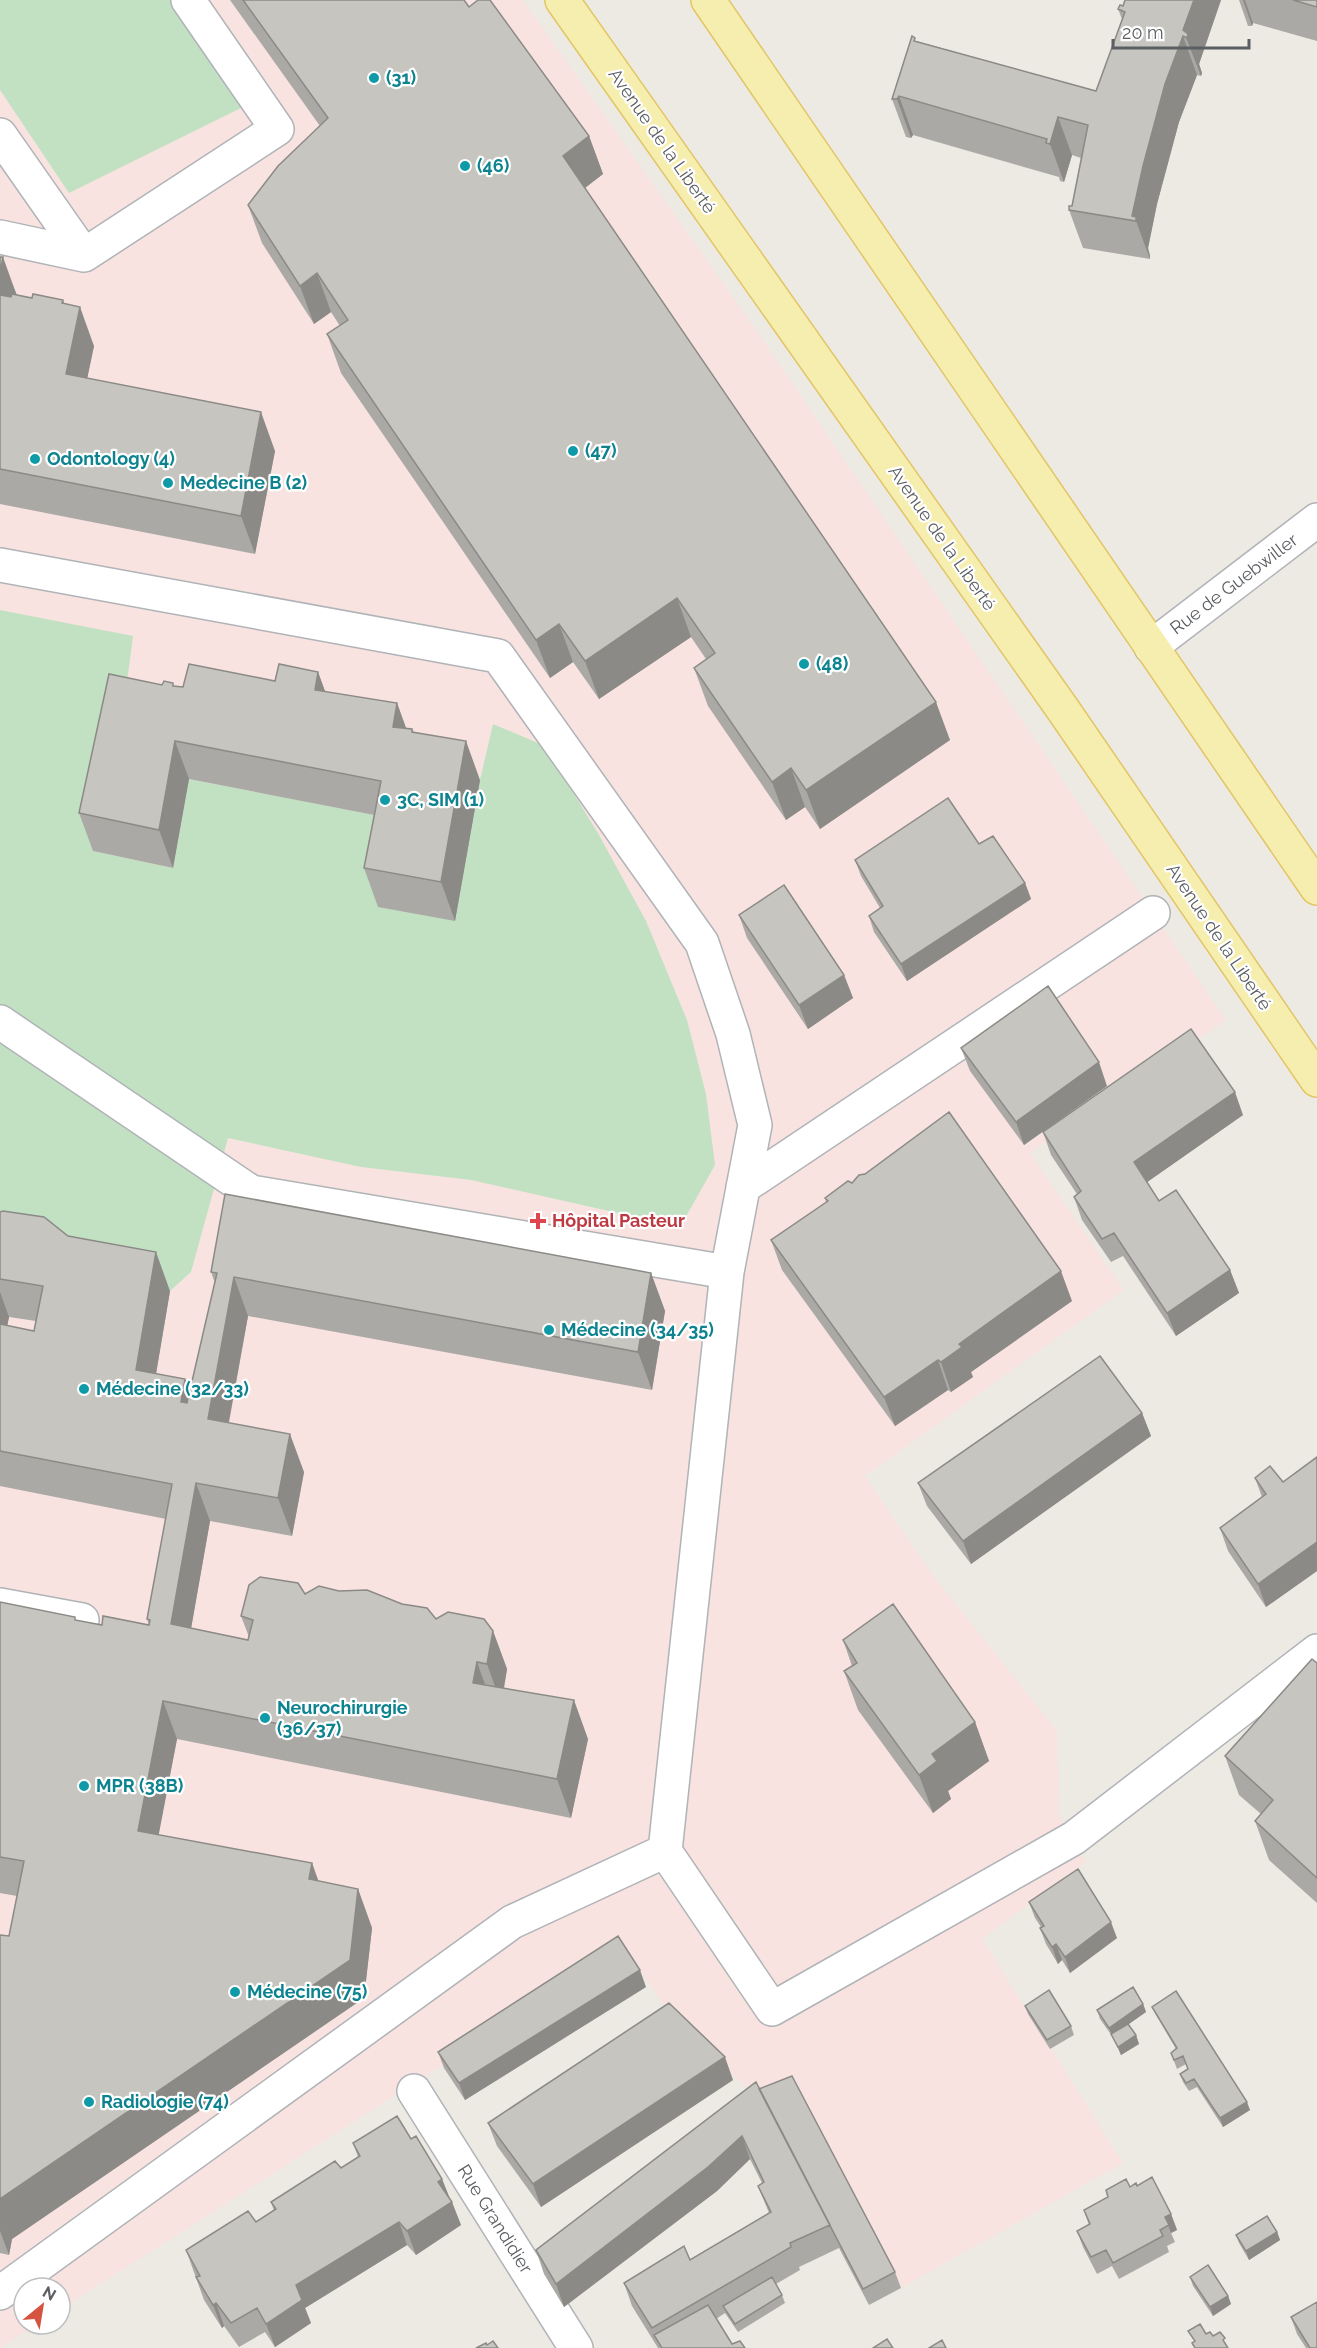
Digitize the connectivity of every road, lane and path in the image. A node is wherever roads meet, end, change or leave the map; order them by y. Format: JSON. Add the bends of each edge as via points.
{"nodes":[{"id":1,"x":188,"y":0,"type":"edge"},
{"id":2,"x":562,"y":0,"type":"edge"},
{"id":3,"x":708,"y":0,"type":"edge"},
{"id":4,"x":0,"y":135,"type":"edge"},
{"id":5,"x":0,"y":237,"type":"edge"},
{"id":6,"x":84,"y":255,"type":"junction"},
{"id":7,"x":1317,"y":520,"type":"edge"},
{"id":8,"x":0,"y":565,"type":"edge"},
{"id":9,"x":1150,"y":647,"type":"junction"},
{"id":10,"x":1317,"y":888,"type":"edge"},
{"id":11,"x":1153,"y":913,"type":"dead end"},
{"id":12,"x":0,"y":1022,"type":"edge"},
{"id":13,"x":1317,"y":1080,"type":"edge"},
{"id":14,"x":743,"y":1187,"type":"junction"},
{"id":15,"x":727,"y":1272,"type":"junction"},
{"id":16,"x":0,"y":1605,"type":"edge"},
{"id":17,"x":82,"y":1620,"type":"edge"},
{"id":18,"x":1317,"y":1651,"type":"edge"},
{"id":19,"x":665,"y":1851,"type":"junction"},
{"id":20,"x":414,"y":2091,"type":"dead end"},
{"id":21,"x":0,"y":2293,"type":"edge"},
{"id":22,"x":576,"y":2348,"type":"edge"}],
"edges":[{"from":1,"to":6,"type":"street","via":[[277,129]]},
{"from":2,"to":13,"type":"main road","name":"Avenue de la Liberté","via":[[1064,711]]},
{"from":3,"to":9,"type":"main road"},
{"from":4,"to":6,"type":"street"},
{"from":5,"to":6,"type":"street"},
{"from":7,"to":9,"type":"street","name":"Rue de Guebwiller"},
{"from":8,"to":14,"type":"street","via":[[498,656],[702,943],[733,1034],[755,1125]]},
{"from":9,"to":10,"type":"main road"},
{"from":11,"to":14,"type":"street"},
{"from":12,"to":15,"type":"street","via":[[251,1192]]},
{"from":14,"to":15,"type":"street"},
{"from":15,"to":19,"type":"street"},
{"from":16,"to":17,"type":"street"},
{"from":18,"to":19,"type":"street","via":[[1074,1838],[772,2008]]},
{"from":19,"to":21,"type":"street","via":[[512,1922]]},
{"from":20,"to":22,"type":"street","name":"Rue Grandidier"}]}
